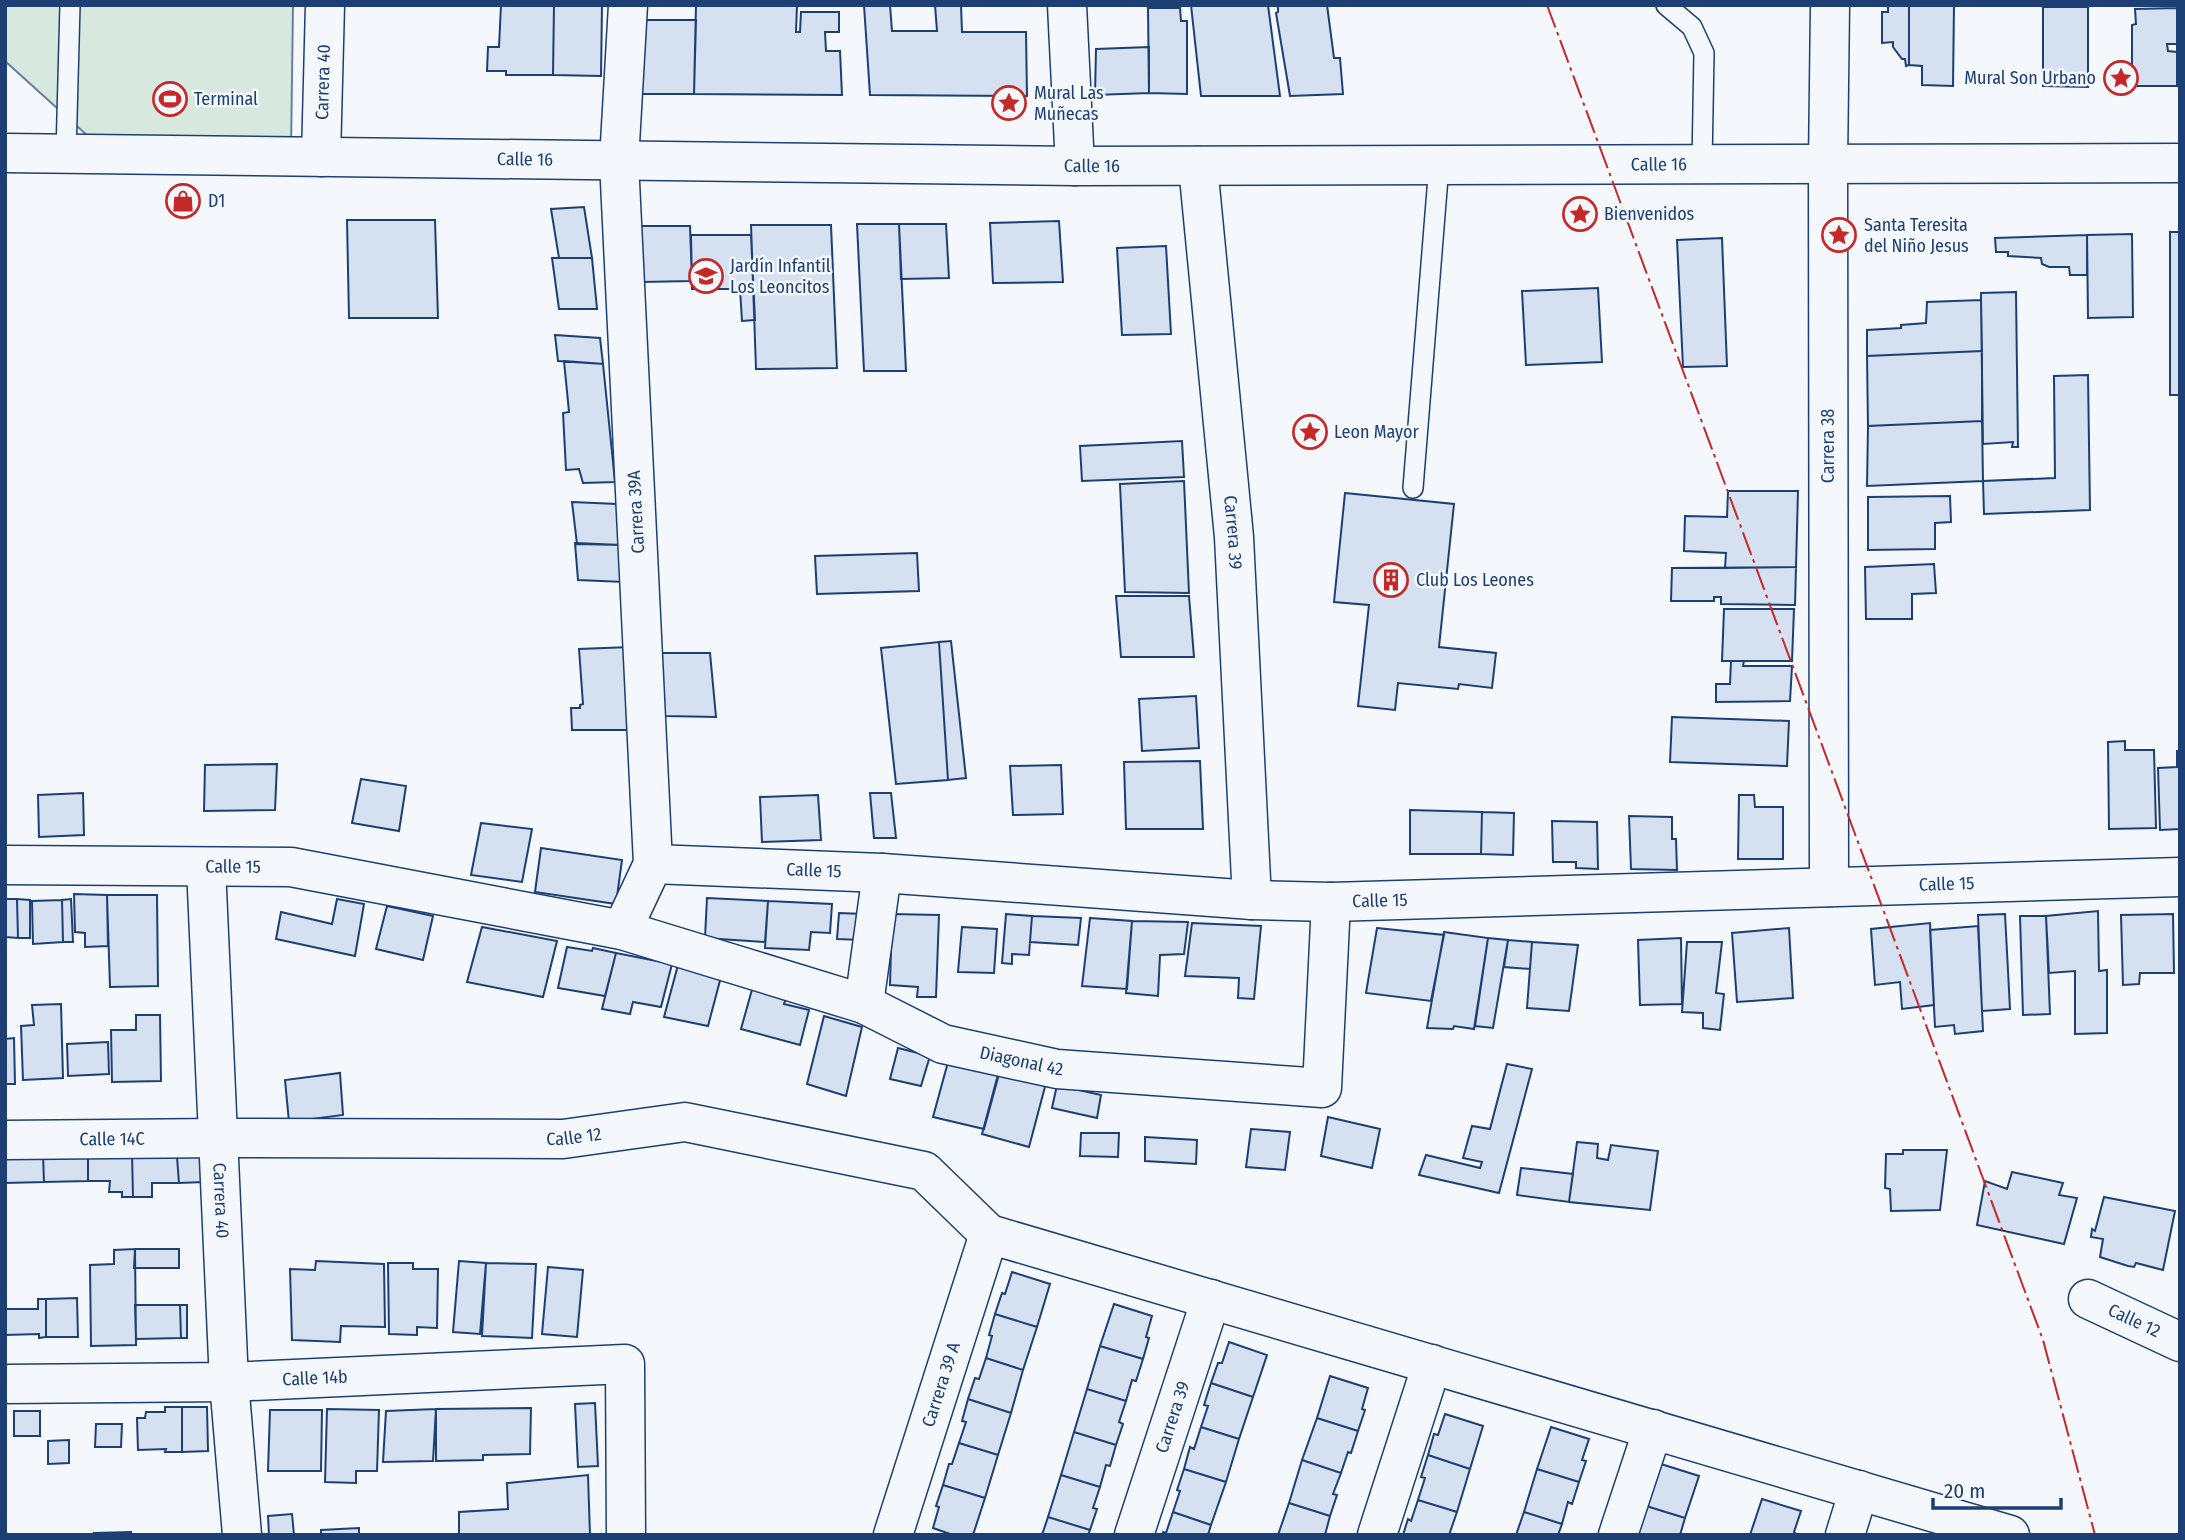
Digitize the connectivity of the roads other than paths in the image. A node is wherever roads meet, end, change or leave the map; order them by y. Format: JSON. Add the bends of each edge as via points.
{"nodes":[{"id":1,"x":70,"y":5,"type":"edge"},
{"id":2,"x":325,"y":5,"type":"edge"},
{"id":3,"x":628,"y":5,"type":"edge"},
{"id":4,"x":1067,"y":5,"type":"edge"},
{"id":5,"x":1666,"y":5,"type":"edge"},
{"id":6,"x":1830,"y":5,"type":"edge"},
{"id":7,"x":5,"y":153,"type":"edge"},
{"id":8,"x":66,"y":154,"type":"junction"},
{"id":9,"x":321,"y":157,"type":"junction"},
{"id":10,"x":620,"y":161,"type":"junction"},
{"id":11,"x":2180,"y":163,"type":"edge"},
{"id":12,"x":1702,"y":164,"type":"junction"},
{"id":13,"x":1828,"y":164,"type":"junction"},
{"id":14,"x":1439,"y":165,"type":"junction"},
{"id":15,"x":1075,"y":166,"type":"junction"},
{"id":16,"x":1198,"y":166,"type":"junction"},
{"id":17,"x":1413,"y":488,"type":"dead end"},
{"id":18,"x":653,"y":864,"type":"junction"},
{"id":19,"x":5,"y":865,"type":"edge"},
{"id":20,"x":206,"y":867,"type":"junction"},
{"id":21,"x":882,"y":873,"type":"junction"},
{"id":22,"x":2180,"y":877,"type":"edge"},
{"id":23,"x":1829,"y":887,"type":"junction"},
{"id":24,"x":1252,"y":900,"type":"junction"},
{"id":25,"x":1331,"y":902,"type":"junction"},
{"id":26,"x":622,"y":930,"type":"junction"},
{"id":27,"x":864,"y":1004,"type":"junction"},
{"id":28,"x":219,"y":1138,"type":"junction"},
{"id":29,"x":5,"y":1140,"type":"edge"},
{"id":30,"x":989,"y":1234,"type":"junction"},
{"id":31,"x":1211,"y":1299,"type":"junction"},
{"id":32,"x":2088,"y":1299,"type":"dead end"},
{"id":33,"x":2180,"y":1342,"type":"edge"},
{"id":34,"x":1432,"y":1364,"type":"junction"},
{"id":35,"x":229,"y":1382,"type":"junction"},
{"id":36,"x":5,"y":1384,"type":"edge"},
{"id":37,"x":1653,"y":1429,"type":"junction"},
{"id":38,"x":1859,"y":1490,"type":"junction"},
{"id":39,"x":242,"y":1535,"type":"edge"},
{"id":40,"x":626,"y":1535,"type":"edge"},
{"id":41,"x":893,"y":1535,"type":"edge"},
{"id":42,"x":1134,"y":1535,"type":"edge"},
{"id":43,"x":1377,"y":1535,"type":"edge"},
{"id":44,"x":1618,"y":1535,"type":"edge"},
{"id":45,"x":1845,"y":1535,"type":"edge"},
{"id":46,"x":2010,"y":1535,"type":"edge"}],
"edges":[{"from":1,"to":8,"type":"lane"},
{"from":2,"to":9,"type":"main road","name":"Carrera 40"},
{"from":3,"to":10,"type":"main road","name":"Carrera 39A"},
{"from":4,"to":15,"type":"main road"},
{"from":5,"to":12,"type":"lane","via":[[1692,27],[1704,53]]},
{"from":6,"to":13,"type":"main road","name":"Carrera 38"},
{"from":7,"to":8,"type":"main road","name":"Calle 16"},
{"from":8,"to":9,"type":"main road","name":"Calle 16"},
{"from":9,"to":10,"type":"main road","name":"Calle 16"},
{"from":10,"to":15,"type":"main road","name":"Calle 16"},
{"from":10,"to":18,"type":"main road","name":"Carrera 39A"},
{"from":11,"to":13,"type":"main road","name":"Calle 16"},
{"from":12,"to":13,"type":"main road","name":"Calle 16"},
{"from":12,"to":14,"type":"main road","name":"Calle 16"},
{"from":13,"to":23,"type":"main road","name":"Carrera 38"},
{"from":14,"to":16,"type":"main road","name":"Calle 16"},
{"from":14,"to":17,"type":"lane"},
{"from":15,"to":16,"type":"main road","name":"Calle 16"},
{"from":16,"to":24,"type":"main road","name":"Carrera 39","via":[[1234,537]]},
{"from":18,"to":21,"type":"main road","name":"Calle 15"},
{"from":18,"to":26,"type":"main road"},
{"from":19,"to":20,"type":"main road","name":"Calle 15"},
{"from":20,"to":26,"type":"main road","name":"Calle 15","via":[[291,867]]},
{"from":20,"to":28,"type":"main road","name":"Carrera 40"},
{"from":21,"to":24,"type":"main road","name":"Calle 15"},
{"from":21,"to":27,"type":"main road"},
{"from":22,"to":23,"type":"main road","name":"Calle 15"},
{"from":23,"to":25,"type":"main road","name":"Calle 15"},
{"from":24,"to":25,"type":"main road","name":"Calle 15"},
{"from":25,"to":27,"type":"main road","name":"Diagonal 42","via":[[1322,1088],[1057,1069],[943,1044]]},
{"from":26,"to":27,"type":"main road","name":"Calle 15"},
{"from":28,"to":29,"type":"main road","name":"Calle 14C"},
{"from":28,"to":30,"type":"main road","name":"Calle 12","via":[[563,1139],[685,1122],[924,1171]]},
{"from":28,"to":35,"type":"main road","name":"Carrera 40"},
{"from":30,"to":31,"type":"main road"},
{"from":30,"to":41,"type":"main road","name":"Carrera 39 A"},
{"from":31,"to":34,"type":"main road"},
{"from":31,"to":42,"type":"main road","name":"Carrera 39"},
{"from":32,"to":33,"type":"main road","name":"Calle 12"},
{"from":34,"to":37,"type":"main road"},
{"from":34,"to":43,"type":"main road"},
{"from":35,"to":36,"type":"main road","name":"Calle 14b"},
{"from":35,"to":39,"type":"main road","name":"Carrera 40"},
{"from":35,"to":40,"type":"main road","name":"Calle 14b","via":[[625,1364]]},
{"from":37,"to":38,"type":"main road"},
{"from":37,"to":44,"type":"main road"},
{"from":38,"to":45,"type":"main road"},
{"from":38,"to":46,"type":"main road"}]}
